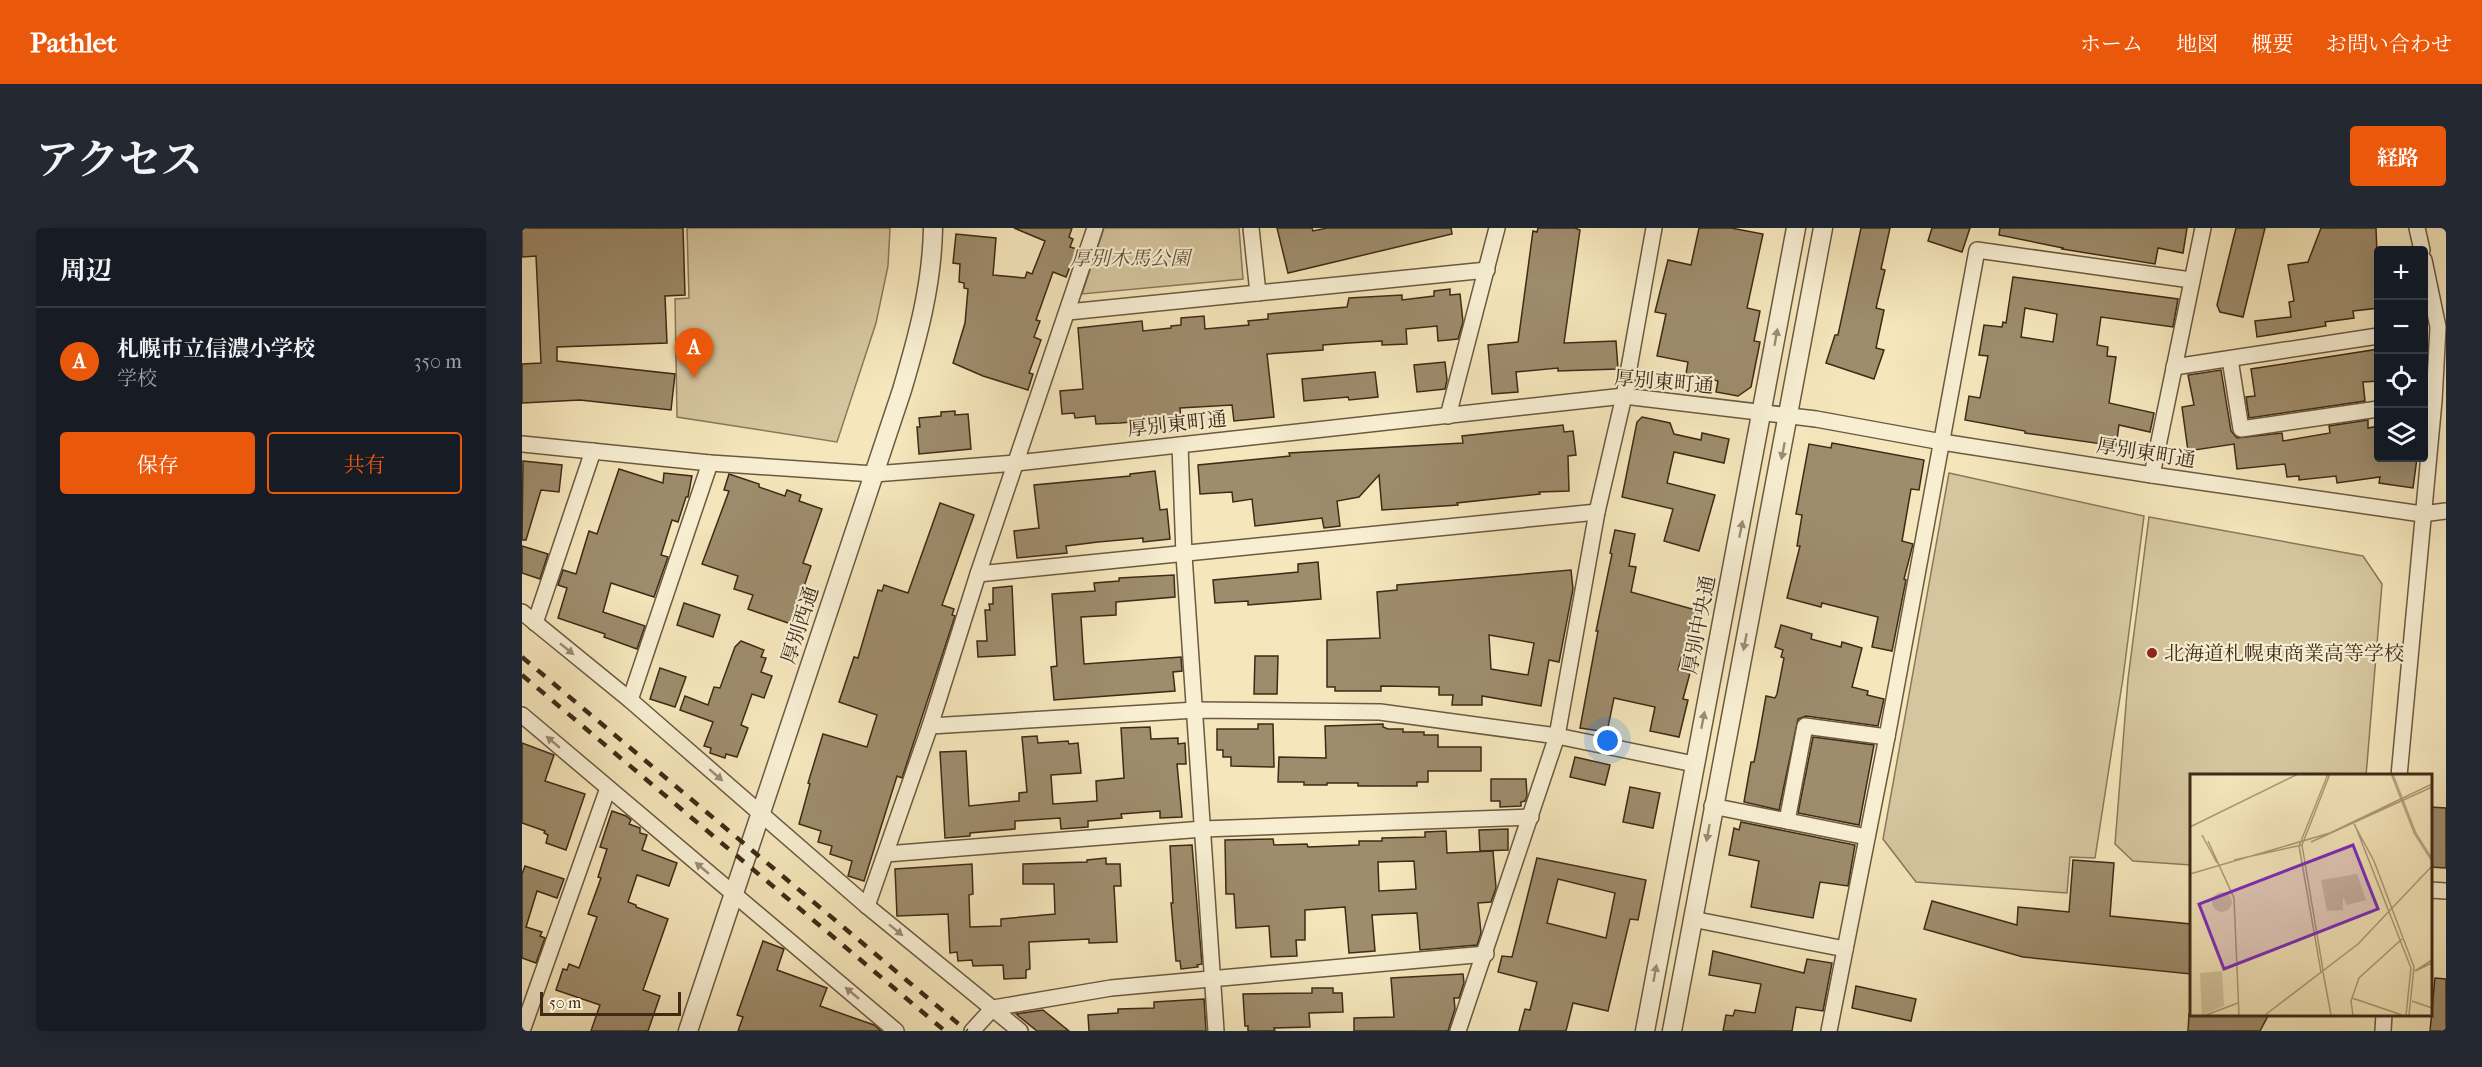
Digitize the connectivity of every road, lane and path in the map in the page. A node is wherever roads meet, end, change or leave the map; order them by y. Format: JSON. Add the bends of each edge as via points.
{"nodes":[{"id":1,"x":933,"y":228,"type":"edge"},
{"id":2,"x":1095,"y":228,"type":"edge"},
{"id":3,"x":1251,"y":228,"type":"edge"},
{"id":4,"x":1497,"y":228,"type":"edge"},
{"id":5,"x":1654,"y":228,"type":"edge"},
{"id":6,"x":1796,"y":228,"type":"edge"},
{"id":7,"x":1823,"y":228,"type":"edge"},
{"id":8,"x":2203,"y":228,"type":"edge"},
{"id":9,"x":2417,"y":228,"type":"edge"},
{"id":10,"x":2421,"y":246,"type":"edge"},
{"id":11,"x":1486,"y":270,"type":"junction"},
{"id":12,"x":2191,"y":280,"type":"junction"},
{"id":13,"x":2428,"y":283,"type":"edge"},
{"id":14,"x":1258,"y":293,"type":"junction"},
{"id":15,"x":1068,"y":312,"type":"junction"},
{"id":16,"x":2436,"y":328,"type":"edge"},
{"id":17,"x":2374,"y":337,"type":"edge"},
{"id":18,"x":2230,"y":359,"type":"junction"},
{"id":19,"x":2174,"y":367,"type":"junction"},
{"id":20,"x":1624,"y":396,"type":"junction"},
{"id":21,"x":2429,"y":402,"type":"edge"},
{"id":22,"x":2374,"y":410,"type":"edge"},
{"id":23,"x":1763,"y":413,"type":"junction"},
{"id":24,"x":1448,"y":416,"type":"junction"},
{"id":25,"x":1790,"y":416,"type":"junction"},
{"id":26,"x":1942,"y":442,"type":"junction"},
{"id":27,"x":522,"y":444,"type":"edge"},
{"id":28,"x":1180,"y":445,"type":"junction"},
{"id":29,"x":593,"y":451,"type":"junction"},
{"id":30,"x":710,"y":463,"type":"junction"},
{"id":31,"x":1016,"y":463,"type":"junction"},
{"id":32,"x":874,"y":474,"type":"junction"},
{"id":33,"x":2152,"y":475,"type":"junction"},
{"id":34,"x":2446,"y":511,"type":"edge"},
{"id":35,"x":1597,"y":512,"type":"junction"},
{"id":36,"x":2422,"y":514,"type":"junction"},
{"id":37,"x":1184,"y":555,"type":"junction"},
{"id":38,"x":978,"y":574,"type":"junction"},
{"id":39,"x":522,"y":612,"type":"edge"},
{"id":40,"x":535,"y":623,"type":"junction"},
{"id":41,"x":630,"y":700,"type":"junction"},
{"id":42,"x":1196,"y":710,"type":"junction"},
{"id":43,"x":522,"y":715,"type":"edge"},
{"id":44,"x":930,"y":726,"type":"junction"},
{"id":45,"x":1557,"y":736,"type":"junction"},
{"id":46,"x":1887,"y":737,"type":"junction"},
{"id":47,"x":1694,"y":764,"type":"junction"},
{"id":48,"x":2399,"y":774,"type":"edge"},
{"id":49,"x":608,"y":788,"type":"junction"},
{"id":50,"x":1712,"y":806,"type":"junction"},
{"id":51,"x":761,"y":814,"type":"junction"},
{"id":52,"x":1531,"y":817,"type":"junction"},
{"id":53,"x":1787,"y":821,"type":"junction"},
{"id":54,"x":1203,"y":829,"type":"junction"},
{"id":55,"x":1867,"y":837,"type":"junction"},
{"id":56,"x":886,"y":854,"type":"junction"},
{"id":57,"x":2431,"y":890,"type":"edge"},
{"id":58,"x":2446,"y":891,"type":"edge"},
{"id":59,"x":734,"y":894,"type":"junction"},
{"id":60,"x":867,"y":906,"type":"junction"},
{"id":61,"x":1692,"y":919,"type":"junction"},
{"id":62,"x":1845,"y":949,"type":"junction"},
{"id":63,"x":1486,"y":954,"type":"junction"},
{"id":64,"x":1213,"y":980,"type":"junction"},
{"id":65,"x":993,"y":1008,"type":"junction"},
{"id":66,"x":2384,"y":1016,"type":"edge"},
{"id":67,"x":522,"y":1031,"type":"edge"},
{"id":68,"x":688,"y":1031,"type":"edge"},
{"id":69,"x":896,"y":1031,"type":"edge"},
{"id":70,"x":972,"y":1031,"type":"edge"},
{"id":71,"x":1020,"y":1031,"type":"edge"},
{"id":72,"x":1216,"y":1031,"type":"edge"},
{"id":73,"x":1458,"y":1031,"type":"edge"},
{"id":74,"x":1645,"y":1031,"type":"edge"},
{"id":75,"x":1672,"y":1031,"type":"edge"},
{"id":76,"x":1829,"y":1031,"type":"edge"},
{"id":77,"x":2383,"y":1031,"type":"edge"}],
"edges":[{"from":1,"to":32,"type":"street","name":"厚別西通","via":[[926,304]]},
{"from":2,"to":15,"type":"street"},
{"from":3,"to":14,"type":"street"},
{"from":4,"to":11,"type":"street"},
{"from":5,"to":20,"type":"street"},
{"from":23,"to":6,"type":"street","name":"厚別中央通","one_way":true},
{"from":7,"to":25,"type":"street"},
{"from":8,"to":12,"type":"street"},
{"from":9,"to":10,"type":"street"},
{"from":11,"to":14,"type":"street"},
{"from":11,"to":24,"type":"street"},
{"from":12,"to":19,"type":"street"},
{"from":12,"to":26,"type":"street","via":[[1977,250]]},
{"from":13,"to":16,"type":"street"},
{"from":14,"to":15,"type":"street"},
{"from":15,"to":31,"type":"street"},
{"from":16,"to":21,"type":"street"},
{"from":17,"to":18,"type":"street"},
{"from":18,"to":19,"type":"street"},
{"from":18,"to":22,"type":"street","via":[[2241,429]]},
{"from":19,"to":33,"type":"street"},
{"from":20,"to":23,"type":"street","name":"厚別東町通"},
{"from":20,"to":24,"type":"street","name":"厚別東町通"},
{"from":20,"to":35,"type":"street"},
{"from":21,"to":36,"type":"street"},
{"from":23,"to":25,"type":"street","name":"厚別東町通"},
{"from":47,"to":23,"type":"street","name":"厚別中央通","one_way":true},
{"from":24,"to":28,"type":"street","name":"厚別東町通"},
{"from":25,"to":26,"type":"street","name":"厚別東町通"},
{"from":25,"to":50,"type":"street","one_way":true},
{"from":26,"to":33,"type":"street","name":"厚別東町通"},
{"from":26,"to":46,"type":"street"},
{"from":27,"to":29,"type":"street","name":"厚別東町通"},
{"from":28,"to":31,"type":"street","name":"厚別東町通"},
{"from":28,"to":37,"type":"street"},
{"from":29,"to":30,"type":"street","name":"厚別東町通"},
{"from":29,"to":40,"type":"street"},
{"from":30,"to":32,"type":"street","name":"厚別東町通"},
{"from":30,"to":41,"type":"street"},
{"from":31,"to":32,"type":"street","name":"厚別東町通"},
{"from":31,"to":38,"type":"street"},
{"from":32,"to":51,"type":"street","name":"厚別西通"},
{"from":33,"to":36,"type":"street","name":"厚別東町通"},
{"from":34,"to":36,"type":"street","name":"厚別東町通"},
{"from":35,"to":37,"type":"street"},
{"from":35,"to":45,"type":"street"},
{"from":36,"to":48,"type":"street"},
{"from":37,"to":38,"type":"street"},
{"from":37,"to":42,"type":"street"},
{"from":38,"to":44,"type":"street"},
{"from":39,"to":40,"type":"street"},
{"from":40,"to":41,"type":"street","one_way":true},
{"from":41,"to":51,"type":"street","one_way":true},
{"from":42,"to":44,"type":"street"},
{"from":42,"to":45,"type":"street","via":[[1380,712]]},
{"from":42,"to":54,"type":"street"},
{"from":49,"to":43,"type":"street","one_way":true},
{"from":44,"to":56,"type":"street"},
{"from":45,"to":47,"type":"street"},
{"from":45,"to":52,"type":"street"},
{"from":46,"to":53,"type":"street","via":[[1805,726]]},
{"from":46,"to":55,"type":"street"},
{"from":74,"to":47,"type":"street","name":"厚別中央通","one_way":true},
{"from":59,"to":49,"type":"street","one_way":true},
{"from":49,"to":67,"type":"street"},
{"from":50,"to":53,"type":"street"},
{"from":50,"to":61,"type":"street","one_way":true},
{"from":51,"to":59,"type":"street","name":"厚別西通"},
{"from":51,"to":60,"type":"street"},
{"from":52,"to":54,"type":"street"},
{"from":52,"to":63,"type":"street"},
{"from":53,"to":55,"type":"street"},
{"from":54,"to":56,"type":"street"},
{"from":54,"to":64,"type":"street"},
{"from":55,"to":62,"type":"street"},
{"from":56,"to":60,"type":"street"},
{"from":57,"to":58,"type":"street"},
{"from":59,"to":68,"type":"street","name":"厚別西通"},
{"from":69,"to":59,"type":"street","one_way":true},
{"from":60,"to":65,"type":"street","one_way":true},
{"from":61,"to":62,"type":"street"},
{"from":61,"to":75,"type":"street"},
{"from":62,"to":76,"type":"street"},
{"from":63,"to":64,"type":"street"},
{"from":63,"to":73,"type":"street"},
{"from":64,"to":65,"type":"street","via":[[1112,988]]},
{"from":64,"to":72,"type":"street"},
{"from":65,"to":70,"type":"street"},
{"from":65,"to":71,"type":"street"},
{"from":66,"to":77,"type":"street"}]}
